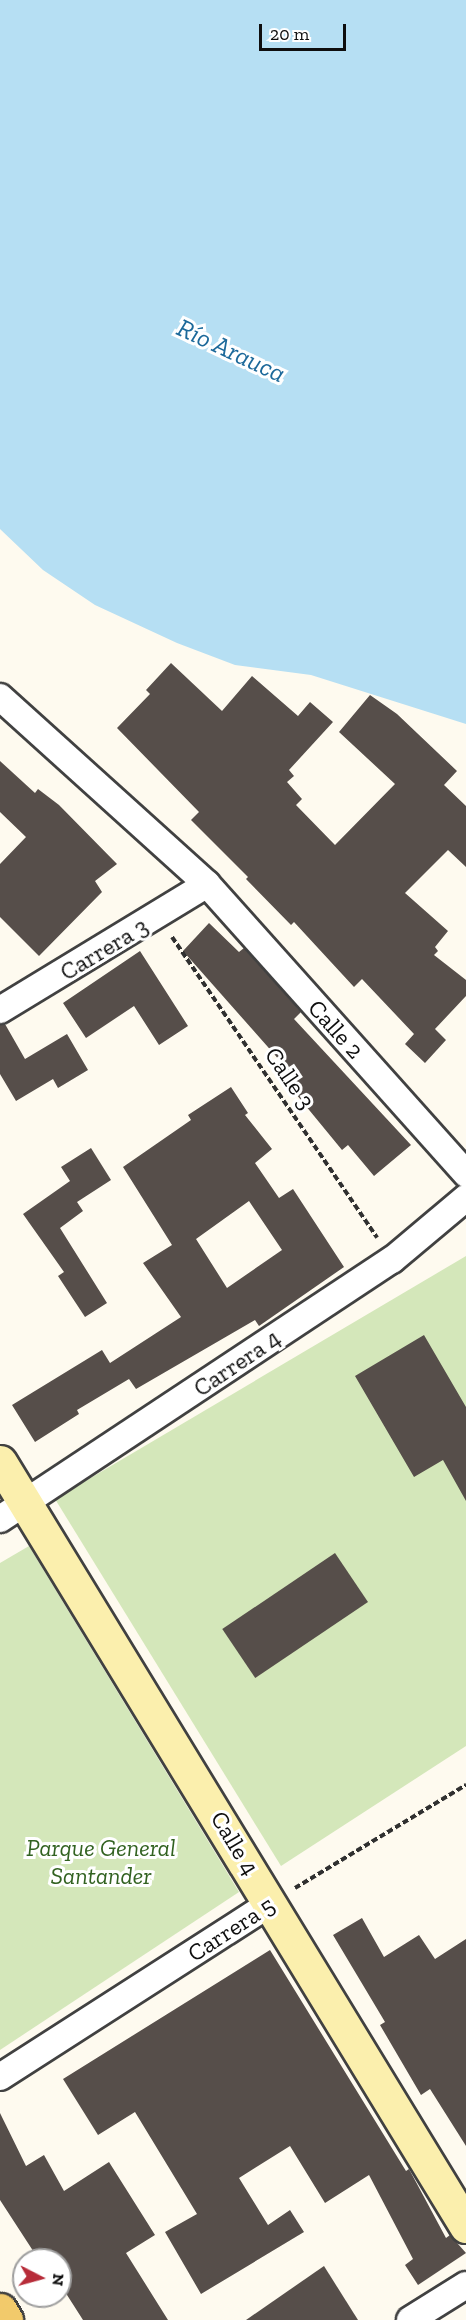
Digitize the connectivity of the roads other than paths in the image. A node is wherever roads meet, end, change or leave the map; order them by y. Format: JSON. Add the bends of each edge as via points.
{"nodes":[{"id":1,"x":0,"y":697,"type":"edge"},
{"id":2,"x":207,"y":884,"type":"junction"},
{"id":3,"x":0,"y":1010,"type":"edge"},
{"id":4,"x":466,"y":1174,"type":"edge"},
{"id":5,"x":466,"y":1198,"type":"edge"},
{"id":6,"x":0,"y":1462,"type":"edge"},
{"id":7,"x":13,"y":1511,"type":"edge"},
{"id":8,"x":271,"y":1903,"type":"junction"},
{"id":9,"x":0,"y":2077,"type":"edge"},
{"id":10,"x":466,"y":2226,"type":"edge"},
{"id":11,"x":466,"y":2285,"type":"edge"},
{"id":12,"x":0,"y":2310,"type":"edge"},
{"id":13,"x":6,"y":2320,"type":"edge"},
{"id":14,"x":411,"y":2320,"type":"edge"}],
"edges":[{"from":1,"to":2,"type":"street","name":"Calle 2"},
{"from":2,"to":3,"type":"street","name":"Carrera 3"},
{"from":2,"to":4,"type":"street","name":"Calle 2"},
{"from":5,"to":7,"type":"street","name":"Carrera 4","via":[[392,1260]]},
{"from":6,"to":7,"type":"street","name":"Calle 4"},
{"from":7,"to":8,"type":"street","name":"Calle 4"},
{"from":8,"to":9,"type":"street","name":"Carrera 5"},
{"from":8,"to":10,"type":"street","name":"Calle 4"},
{"from":11,"to":14,"type":"street"},
{"from":12,"to":13,"type":"main road"}]}
